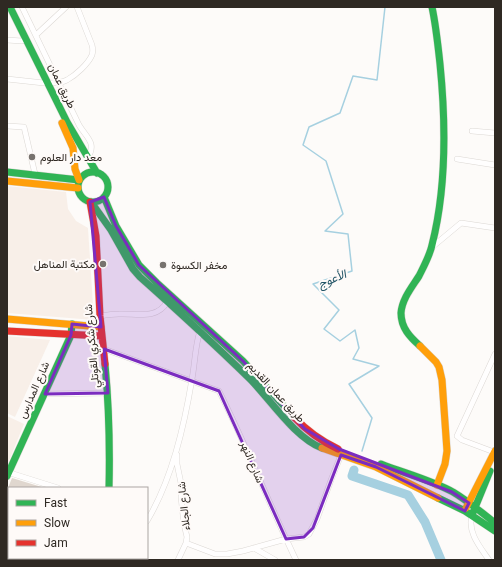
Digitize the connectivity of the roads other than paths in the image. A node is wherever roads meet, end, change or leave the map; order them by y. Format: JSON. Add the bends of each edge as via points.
{"nodes":[{"id":1,"x":10,"y":7,"type":"edge"},
{"id":2,"x":22,"y":7,"type":"edge"},
{"id":3,"x":66,"y":7,"type":"edge"},
{"id":4,"x":77,"y":7,"type":"edge"},
{"id":5,"x":432,"y":7,"type":"edge"},
{"id":6,"x":7,"y":11,"type":"edge"},
{"id":7,"x":36,"y":35,"type":"junction"},
{"id":8,"x":7,"y":40,"type":"edge"},
{"id":9,"x":22,"y":41,"type":"junction"},
{"id":10,"x":7,"y":80,"type":"edge"},
{"id":11,"x":58,"y":82,"type":"junction"},
{"id":12,"x":46,"y":83,"type":"junction"},
{"id":13,"x":7,"y":126,"type":"edge"},
{"id":14,"x":81,"y":128,"type":"junction"},
{"id":15,"x":472,"y":130,"type":"dead end"},
{"id":16,"x":72,"y":131,"type":"junction"},
{"id":17,"x":495,"y":133,"type":"edge"},
{"id":18,"x":88,"y":157,"type":"junction"},
{"id":19,"x":457,"y":159,"type":"dead end"},
{"id":20,"x":495,"y":165,"type":"edge"},
{"id":21,"x":7,"y":172,"type":"edge"},
{"id":22,"x":98,"y":173,"type":"junction"},
{"id":23,"x":35,"y":174,"type":"junction"},
{"id":24,"x":80,"y":180,"type":"junction"},
{"id":25,"x":7,"y":181,"type":"edge"},
{"id":26,"x":78,"y":188,"type":"junction"},
{"id":27,"x":104,"y":197,"type":"junction"},
{"id":28,"x":90,"y":202,"type":"junction"},
{"id":29,"x":495,"y":228,"type":"edge"},
{"id":30,"x":431,"y":248,"type":"junction"},
{"id":31,"x":167,"y":302,"type":"junction"},
{"id":32,"x":100,"y":316,"type":"junction"},
{"id":33,"x":7,"y":319,"type":"edge"},
{"id":34,"x":72,"y":324,"type":"junction"},
{"id":35,"x":101,"y":326,"type":"junction"},
{"id":36,"x":7,"y":331,"type":"edge"},
{"id":37,"x":200,"y":331,"type":"junction"},
{"id":38,"x":71,"y":335,"type":"junction"},
{"id":39,"x":102,"y":336,"type":"junction"},
{"id":40,"x":104,"y":349,"type":"junction"},
{"id":41,"x":495,"y":354,"type":"edge"},
{"id":42,"x":192,"y":380,"type":"junction"},
{"id":43,"x":108,"y":393,"type":"junction"},
{"id":44,"x":45,"y":394,"type":"junction"},
{"id":45,"x":177,"y":450,"type":"junction"},
{"id":46,"x":495,"y":454,"type":"edge"},
{"id":47,"x":341,"y":455,"type":"junction"},
{"id":48,"x":7,"y":473,"type":"edge"},
{"id":49,"x":437,"y":485,"type":"junction"},
{"id":50,"x":55,"y":487,"type":"edge"},
{"id":51,"x":109,"y":487,"type":"edge"},
{"id":52,"x":469,"y":503,"type":"junction"},
{"id":53,"x":476,"y":508,"type":"junction"},
{"id":54,"x":465,"y":511,"type":"junction"},
{"id":55,"x":472,"y":515,"type":"junction"},
{"id":56,"x":148,"y":519,"type":"edge"},
{"id":57,"x":495,"y":523,"type":"edge"},
{"id":58,"x":495,"y":531,"type":"edge"},
{"id":59,"x":286,"y":539,"type":"junction"},
{"id":60,"x":186,"y":543,"type":"junction"},
{"id":61,"x":254,"y":548,"type":"junction"},
{"id":62,"x":178,"y":560,"type":"edge"},
{"id":63,"x":275,"y":560,"type":"edge"},
{"id":64,"x":296,"y":560,"type":"edge"},
{"id":65,"x":489,"y":560,"type":"edge"}],
"edges":[{"from":1,"to":12,"type":"main road","name":"طريق عمان"},
{"from":2,"to":7,"type":"street"},
{"from":3,"to":7,"type":"street"},
{"from":4,"to":11,"type":"street","via":[[92,45],[92,55],[72,77]]},
{"from":5,"to":30,"type":"main road","via":[[440,67],[444,128],[442,183]]},
{"from":6,"to":9,"type":"main road","name":"طريق عمان"},
{"from":7,"to":11,"type":"street"},
{"from":8,"to":9,"type":"street"},
{"from":9,"to":12,"type":"main road","name":"طريق عمان"},
{"from":10,"to":12,"type":"street"},
{"from":11,"to":12,"type":"street"},
{"from":11,"to":14,"type":"street"},
{"from":12,"to":16,"type":"main road","name":"طريق عمان"},
{"from":12,"to":24,"type":"main road","name":"طريق عمان","via":[[71,142],[75,169]]},
{"from":13,"to":23,"type":"street","via":[[24,127]]},
{"from":14,"to":16,"type":"street"},
{"from":14,"to":18,"type":"street","via":[[91,142],[92,151]]},
{"from":15,"to":17,"type":"street"},
{"from":16,"to":18,"type":"main road","name":"طريق عمان"},
{"from":18,"to":22,"type":"main road","name":"طريق عمان"},
{"from":19,"to":20,"type":"street"},
{"from":21,"to":23,"type":"main road"},
{"from":22,"to":24,"type":"main road","via":[[87,173]]},
{"from":22,"to":27,"type":"main road","via":[[107,183],[108,188]]},
{"from":23,"to":24,"type":"main road"},
{"from":24,"to":26,"type":"main road"},
{"from":25,"to":26,"type":"main road"},
{"from":26,"to":28,"type":"main road","via":[[81,197]]},
{"from":27,"to":28,"type":"main road","via":[[96,202]]},
{"from":27,"to":49,"type":"main road","name":"طريق عمان القديم","via":[[116,226],[139,265],[243,361],[305,429],[327,444]]},
{"from":28,"to":31,"type":"main road","name":"طريق عمان القديم","via":[[111,230],[133,269]]},
{"from":28,"to":32,"type":"main road","name":"شارع شكري القوتلي","via":[[96,236]]},
{"from":29,"to":30,"type":"street","via":[[461,223]]},
{"from":30,"to":49,"type":"main road","via":[[421,272],[402,304],[401,314],[408,336],[430,355],[440,369],[448,450]]},
{"from":31,"to":32,"type":"street","via":[[151,315]]},
{"from":31,"to":37,"type":"main road","name":"طريق عمان القديم"},
{"from":32,"to":35,"type":"main road","name":"شارع شكري القوتلي"},
{"from":33,"to":34,"type":"main road"},
{"from":34,"to":35,"type":"main road"},
{"from":34,"to":38,"type":"main road","name":"شارع المدارس"},
{"from":35,"to":39,"type":"main road","name":"شارع شكري القوتلي"},
{"from":36,"to":38,"type":"main road"},
{"from":37,"to":42,"type":"street"},
{"from":37,"to":47,"type":"main road","name":"طريق عمان القديم","via":[[252,380],[299,433],[317,446]]},
{"from":38,"to":39,"type":"main road"},
{"from":38,"to":44,"type":"main road","name":"شارع المدارس"},
{"from":39,"to":40,"type":"main road","name":"شارع شكري القوتلي"},
{"from":40,"to":42,"type":"street","name":"شارع النهر"},
{"from":40,"to":43,"type":"main road","name":"شارع شكري القوتلي"},
{"from":41,"to":46,"type":"street","via":[[457,436]]},
{"from":42,"to":45,"type":"street"},
{"from":42,"to":59,"type":"street","name":"شارع النهر","via":[[219,391]]},
{"from":43,"to":44,"type":"street"},
{"from":43,"to":51,"type":"main road","name":"شارع شكري القوتلي"},
{"from":44,"to":48,"type":"main road","name":"شارع المدارس"},
{"from":45,"to":56,"type":"street","via":[[157,505]]},
{"from":45,"to":60,"type":"street","name":"شارع الجلاء"},
{"from":46,"to":52,"type":"main road"},
{"from":46,"to":53,"type":"main road"},
{"from":47,"to":54,"type":"main road","name":"طريق عمان القديم","via":[[376,467]]},
{"from":47,"to":59,"type":"street","via":[[313,528],[304,537]]},
{"from":48,"to":50,"type":"street"},
{"from":49,"to":52,"type":"main road","name":"طريق عمان القديم"},
{"from":52,"to":53,"type":"main road","name":"طريق عمان القديم"},
{"from":52,"to":54,"type":"main road"},
{"from":53,"to":55,"type":"main road"},
{"from":53,"to":57,"type":"main road","name":"طريق عمان القديم"},
{"from":54,"to":55,"type":"main road","name":"طريق عمان القديم"},
{"from":55,"to":58,"type":"main road","name":"طريق عمان القديم"},
{"from":55,"to":65,"type":"street","via":[[470,522],[473,533]]},
{"from":59,"to":61,"type":"street"},
{"from":59,"to":64,"type":"street","name":"شارع النهر"},
{"from":60,"to":61,"type":"street","via":[[215,554]]},
{"from":60,"to":62,"type":"street","name":"شارع الجلاء"},
{"from":61,"to":63,"type":"street"}]}
